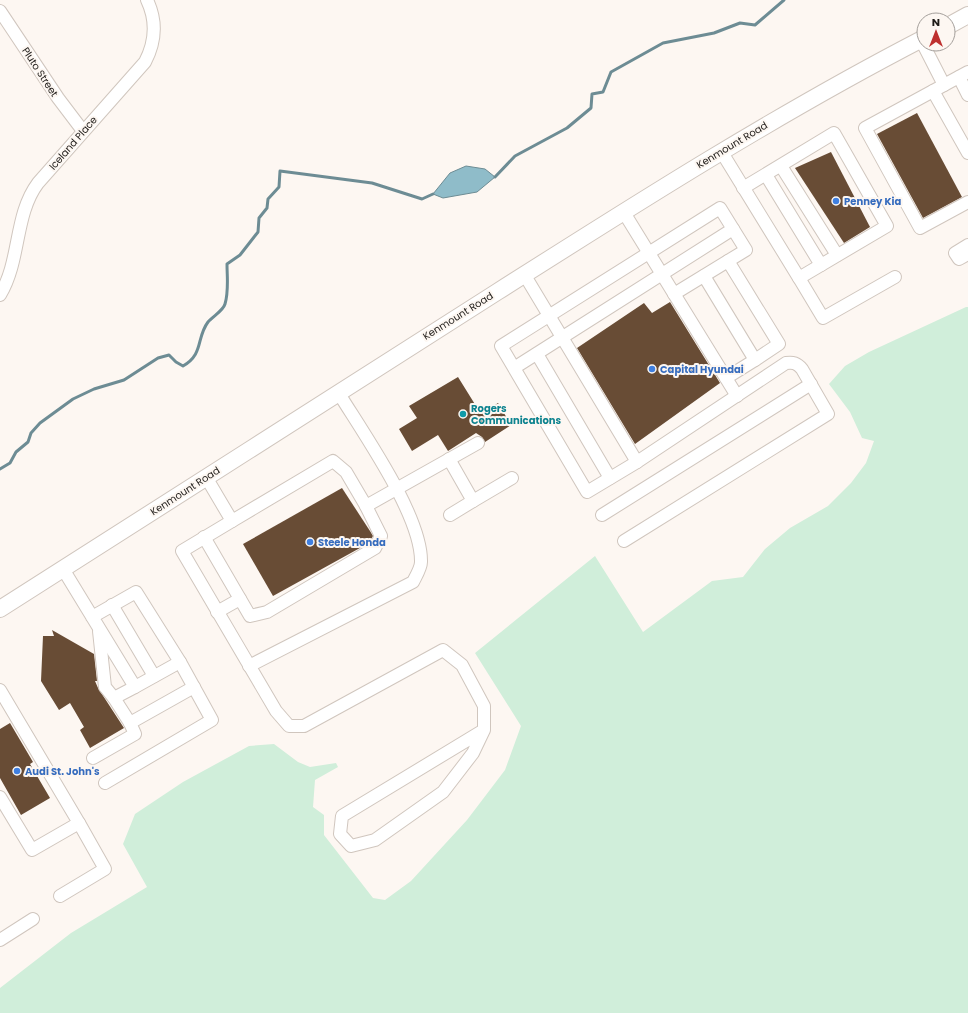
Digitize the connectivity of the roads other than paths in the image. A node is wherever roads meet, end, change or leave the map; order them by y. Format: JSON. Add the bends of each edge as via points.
{"nodes":[{"id":1,"x":147,"y":0,"type":"edge"},
{"id":2,"x":0,"y":11,"type":"edge"},
{"id":3,"x":968,"y":15,"type":"edge"},
{"id":4,"x":956,"y":22,"type":"edge"},
{"id":5,"x":916,"y":42,"type":"edge"},
{"id":6,"x":928,"y":52,"type":"edge"},
{"id":7,"x":963,"y":75,"type":"edge"},
{"id":8,"x":944,"y":85,"type":"junction"},
{"id":9,"x":933,"y":91,"type":"junction"},
{"id":10,"x":968,"y":96,"type":"edge"},
{"id":11,"x":83,"y":131,"type":"junction"},
{"id":12,"x":721,"y":151,"type":"junction"},
{"id":13,"x":968,"y":153,"type":"edge"},
{"id":14,"x":780,"y":166,"type":"junction"},
{"id":15,"x":766,"y":175,"type":"junction"},
{"id":16,"x":743,"y":188,"type":"junction"},
{"id":17,"x":968,"y":202,"type":"edge"},
{"id":18,"x":623,"y":211,"type":"junction"},
{"id":19,"x":733,"y":229,"type":"junction"},
{"id":20,"x":968,"y":245,"type":"edge"},
{"id":21,"x":648,"y":252,"type":"junction"},
{"id":22,"x":968,"y":254,"type":"edge"},
{"id":23,"x":837,"y":255,"type":"junction"},
{"id":24,"x":728,"y":261,"type":"junction"},
{"id":25,"x":821,"y":265,"type":"junction"},
{"id":26,"x":524,"y":274,"type":"junction"},
{"id":27,"x":662,"y":275,"type":"junction"},
{"id":28,"x":704,"y":276,"type":"junction"},
{"id":29,"x":895,"y":277,"type":"dead end"},
{"id":30,"x":799,"y":278,"type":"junction"},
{"id":31,"x":674,"y":294,"type":"junction"},
{"id":32,"x":0,"y":295,"type":"edge"},
{"id":33,"x":549,"y":316,"type":"junction"},
{"id":34,"x":563,"y":339,"type":"junction"},
{"id":35,"x":537,"y":354,"type":"junction"},
{"id":36,"x":755,"y":360,"type":"junction"},
{"id":37,"x":514,"y":368,"type":"junction"},
{"id":38,"x":726,"y":378,"type":"junction"},
{"id":39,"x":811,"y":384,"type":"junction"},
{"id":40,"x":338,"y":392,"type":"junction"},
{"id":41,"x":737,"y":396,"type":"junction"},
{"id":42,"x":478,"y":443,"type":"dead end"},
{"id":43,"x":449,"y":459,"type":"junction"},
{"id":44,"x":636,"y":462,"type":"junction"},
{"id":45,"x":206,"y":477,"type":"junction"},
{"id":46,"x":512,"y":478,"type":"dead end"},
{"id":47,"x":610,"y":478,"type":"junction"},
{"id":48,"x":396,"y":489,"type":"junction"},
{"id":49,"x":473,"y":501,"type":"junction"},
{"id":50,"x":366,"y":506,"type":"junction"},
{"id":51,"x":450,"y":515,"type":"dead end"},
{"id":52,"x":602,"y":515,"type":"dead end"},
{"id":53,"x":232,"y":521,"type":"junction"},
{"id":54,"x":204,"y":537,"type":"junction"},
{"id":55,"x":624,"y":541,"type":"dead end"},
{"id":56,"x":63,"y":569,"type":"junction"},
{"id":57,"x":240,"y":599,"type":"junction"},
{"id":58,"x":112,"y":605,"type":"junction"},
{"id":59,"x":0,"y":609,"type":"edge"},
{"id":60,"x":217,"y":612,"type":"junction"},
{"id":61,"x":92,"y":617,"type":"junction"},
{"id":62,"x":99,"y":628,"type":"junction"},
{"id":63,"x":180,"y":662,"type":"junction"},
{"id":64,"x":249,"y":666,"type":"junction"},
{"id":65,"x":154,"y":676,"type":"junction"},
{"id":66,"x":135,"y":687,"type":"junction"},
{"id":67,"x":194,"y":687,"type":"junction"},
{"id":68,"x":0,"y":690,"type":"edge"},
{"id":69,"x":114,"y":698,"type":"junction"},
{"id":70,"x":4,"y":708,"type":"edge"},
{"id":71,"x":130,"y":723,"type":"junction"},
{"id":72,"x":484,"y":730,"type":"junction"},
{"id":73,"x":93,"y":758,"type":"dead end"},
{"id":74,"x":104,"y":783,"type":"dead end"},
{"id":75,"x":0,"y":797,"type":"edge"},
{"id":76,"x":79,"y":823,"type":"junction"},
{"id":77,"x":60,"y":896,"type":"dead end"},
{"id":78,"x":33,"y":919,"type":"dead end"},
{"id":79,"x":0,"y":940,"type":"edge"}],
"edges":[{"from":1,"to":11,"type":"street","name":"Iceland Place","via":[[155,30],[150,52],[145,62]]},
{"from":2,"to":11,"type":"street","name":"Pluto Street"},
{"from":3,"to":4,"type":"main road"},
{"from":5,"to":12,"type":"main road","name":"Kenmount Road"},
{"from":6,"to":8,"type":"street"},
{"from":7,"to":8,"type":"street"},
{"from":7,"to":10,"type":"street"},
{"from":8,"to":9,"type":"street"},
{"from":9,"to":13,"type":"street"},
{"from":9,"to":17,"type":"street","via":[[865,128],[920,228]]},
{"from":11,"to":32,"type":"street","name":"Iceland Place","via":[[29,196],[10,273]]},
{"from":12,"to":16,"type":"street"},
{"from":12,"to":18,"type":"main road","name":"Kenmount Road"},
{"from":14,"to":15,"type":"street"},
{"from":14,"to":23,"type":"street"},
{"from":14,"to":23,"type":"street","via":[[834,133],[887,226]]},
{"from":15,"to":16,"type":"street"},
{"from":15,"to":25,"type":"street"},
{"from":16,"to":30,"type":"street"},
{"from":18,"to":21,"type":"street"},
{"from":18,"to":26,"type":"main road","name":"Kenmount Road"},
{"from":19,"to":21,"type":"street","via":[[720,208]]},
{"from":19,"to":24,"type":"street","via":[[746,250]]},
{"from":19,"to":27,"type":"street"},
{"from":20,"to":22,"type":"street","via":[[955,253],[959,259]]},
{"from":21,"to":27,"type":"street"},
{"from":21,"to":33,"type":"street"},
{"from":23,"to":25,"type":"street"},
{"from":24,"to":28,"type":"street"},
{"from":24,"to":36,"type":"street","via":[[779,344]]},
{"from":25,"to":30,"type":"street"},
{"from":26,"to":33,"type":"street"},
{"from":26,"to":40,"type":"main road","name":"Kenmount Road"},
{"from":27,"to":31,"type":"street"},
{"from":27,"to":34,"type":"street"},
{"from":28,"to":31,"type":"street"},
{"from":28,"to":36,"type":"street"},
{"from":29,"to":30,"type":"street","via":[[823,318]]},
{"from":31,"to":38,"type":"street"},
{"from":33,"to":34,"type":"street"},
{"from":33,"to":37,"type":"street","via":[[501,346]]},
{"from":34,"to":35,"type":"street"},
{"from":34,"to":44,"type":"street"},
{"from":35,"to":37,"type":"street"},
{"from":35,"to":47,"type":"street"},
{"from":36,"to":38,"type":"street"},
{"from":37,"to":47,"type":"street","via":[[587,492]]},
{"from":38,"to":41,"type":"street"},
{"from":39,"to":41,"type":"street","via":[[799,365],[792,362],[786,363]]},
{"from":39,"to":52,"type":"street"},
{"from":39,"to":55,"type":"street","via":[[828,414]]},
{"from":40,"to":45,"type":"main road","name":"Kenmount Road"},
{"from":40,"to":48,"type":"street"},
{"from":41,"to":44,"type":"street"},
{"from":42,"to":43,"type":"street"},
{"from":43,"to":48,"type":"street"},
{"from":43,"to":49,"type":"street"},
{"from":44,"to":47,"type":"street"},
{"from":45,"to":53,"type":"street"},
{"from":45,"to":56,"type":"main road","name":"Kenmount Road"},
{"from":46,"to":49,"type":"street"},
{"from":48,"to":50,"type":"street"},
{"from":48,"to":64,"type":"street","via":[[420,544],[421,564],[413,582]]},
{"from":49,"to":51,"type":"street"},
{"from":50,"to":53,"type":"street","via":[[346,472],[333,461]]},
{"from":50,"to":57,"type":"street","via":[[381,536],[375,548],[267,612],[250,616]]},
{"from":53,"to":54,"type":"street"},
{"from":54,"to":57,"type":"street"},
{"from":54,"to":60,"type":"street","via":[[182,552]]},
{"from":56,"to":59,"type":"main road","name":"Kenmount Road"},
{"from":56,"to":61,"type":"street"},
{"from":57,"to":60,"type":"street"},
{"from":58,"to":61,"type":"street"},
{"from":58,"to":63,"type":"street","via":[[136,592]]},
{"from":58,"to":65,"type":"street"},
{"from":60,"to":64,"type":"street"},
{"from":61,"to":62,"type":"street"},
{"from":62,"to":66,"type":"street"},
{"from":62,"to":69,"type":"street","via":[[105,688]]},
{"from":63,"to":65,"type":"street"},
{"from":63,"to":67,"type":"street"},
{"from":64,"to":72,"type":"street","via":[[276,712],[289,726],[304,726],[443,650],[462,665],[484,706]]},
{"from":65,"to":66,"type":"street"},
{"from":66,"to":69,"type":"street"},
{"from":67,"to":71,"type":"street"},
{"from":67,"to":74,"type":"street","via":[[212,720]]},
{"from":68,"to":70,"type":"street"},
{"from":69,"to":71,"type":"street"},
{"from":70,"to":76,"type":"street","via":[[31,741]]},
{"from":71,"to":73,"type":"street","via":[[135,734]]},
{"from":72,"to":72,"type":"street","via":[[342,816],[340,834],[351,846],[375,840],[419,811],[443,792],[473,753]]},
{"from":75,"to":76,"type":"street","via":[[32,850]]},
{"from":76,"to":77,"type":"street","via":[[105,869]]},
{"from":78,"to":79,"type":"street"}]}
